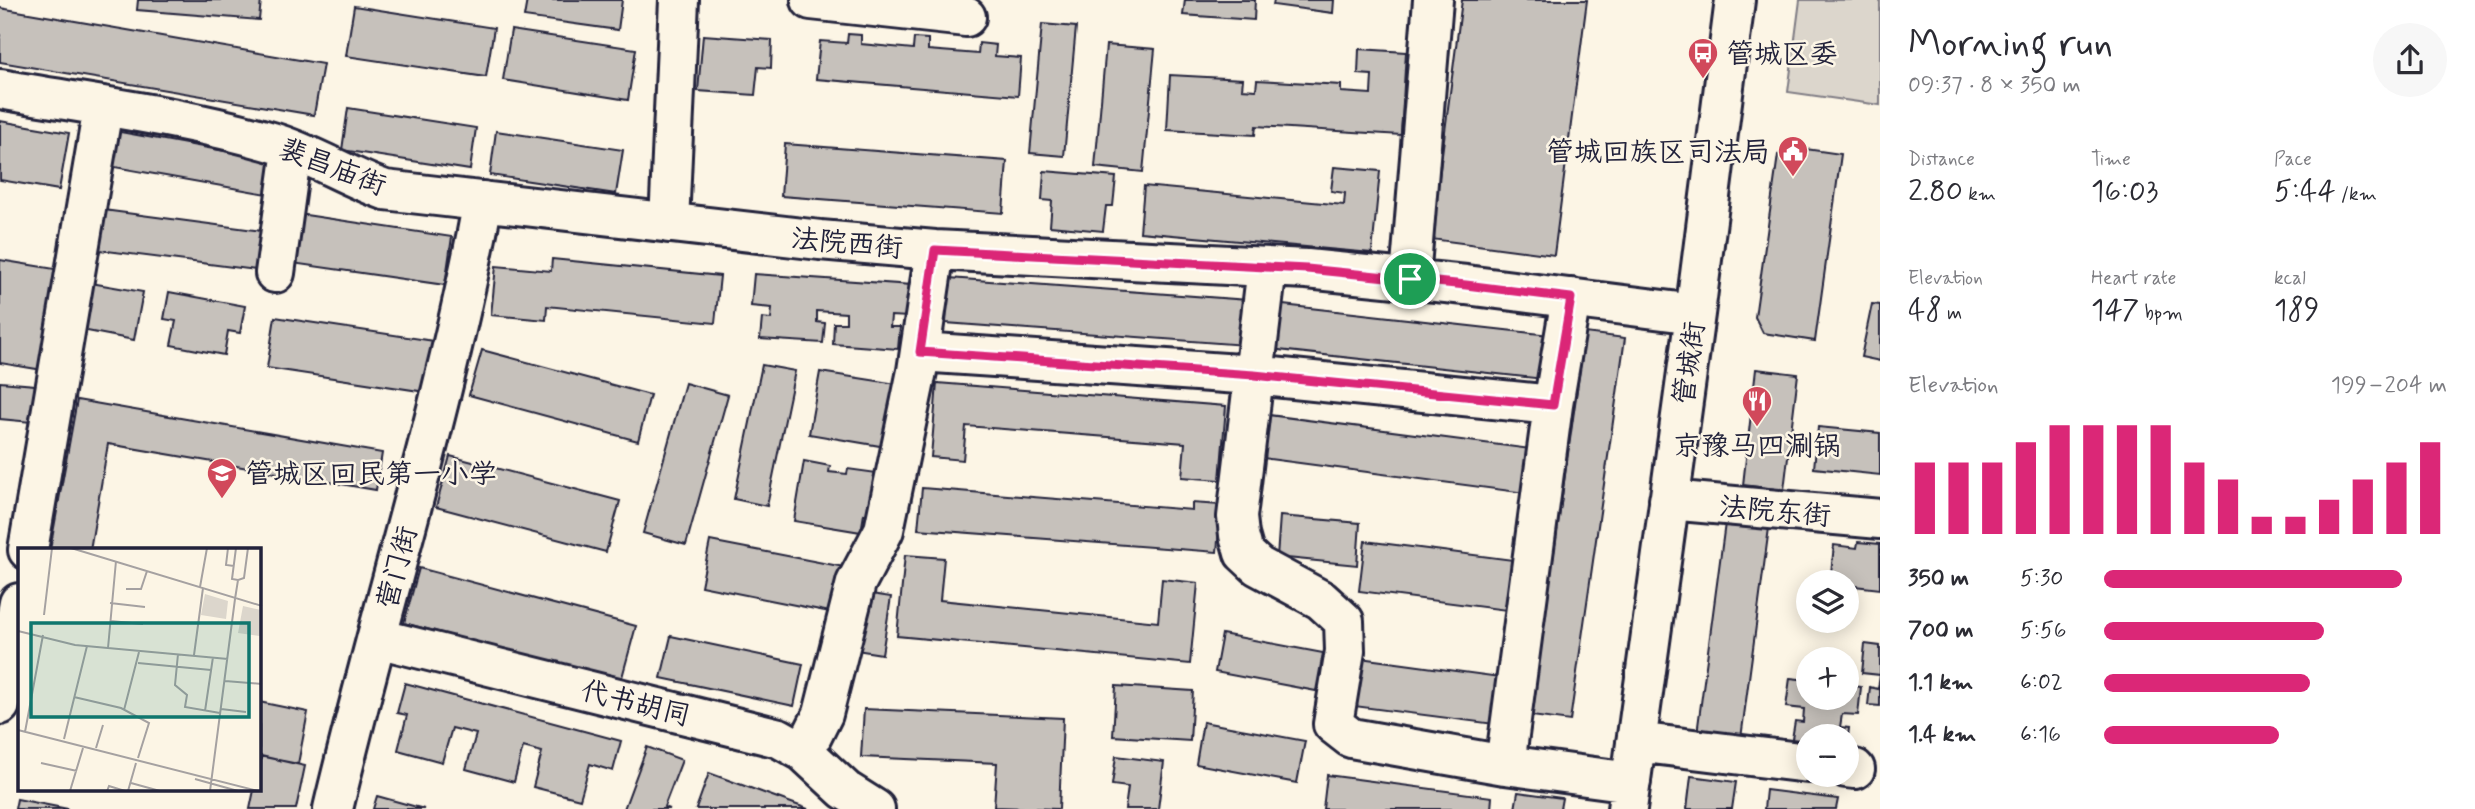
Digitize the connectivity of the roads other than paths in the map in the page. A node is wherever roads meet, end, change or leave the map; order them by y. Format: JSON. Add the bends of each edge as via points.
{"nodes":[{"id":1,"x":679,"y":0,"type":"edge"},
{"id":2,"x":811,"y":0,"type":"edge"},
{"id":3,"x":1433,"y":0,"type":"edge"},
{"id":4,"x":1735,"y":0,"type":"edge"},
{"id":5,"x":966,"y":16,"type":"dead end"},
{"id":6,"x":0,"y":89,"type":"edge"},
{"id":7,"x":103,"y":107,"type":"junction"},
{"id":8,"x":292,"y":150,"type":"junction"},
{"id":9,"x":483,"y":201,"type":"junction"},
{"id":10,"x":668,"y":223,"type":"junction"},
{"id":11,"x":935,"y":250,"type":"junction"},
{"id":12,"x":1267,"y":267,"type":"junction"},
{"id":13,"x":275,"y":273,"type":"dead end"},
{"id":14,"x":1410,"y":279,"type":"junction"},
{"id":15,"x":1571,"y":298,"type":"junction"},
{"id":16,"x":1695,"y":314,"type":"junction"},
{"id":17,"x":920,"y":352,"type":"junction"},
{"id":18,"x":1254,"y":375,"type":"junction"},
{"id":19,"x":1553,"y":405,"type":"junction"},
{"id":20,"x":1669,"y":500,"type":"junction"},
{"id":21,"x":1880,"y":519,"type":"edge"},
{"id":22,"x":28,"y":548,"type":"edge"},
{"id":23,"x":18,"y":608,"type":"edge"},
{"id":24,"x":377,"y":638,"type":"junction"},
{"id":25,"x":0,"y":705,"type":"edge"},
{"id":26,"x":1636,"y":742,"type":"junction"},
{"id":27,"x":803,"y":752,"type":"junction"},
{"id":28,"x":1796,"y":762,"type":"edge"},
{"id":29,"x":1505,"y":765,"type":"junction"},
{"id":30,"x":1629,"y":795,"type":"edge"},
{"id":31,"x":333,"y":809,"type":"edge"},
{"id":32,"x":875,"y":809,"type":"edge"}],
"edges":[{"from":1,"to":10,"type":"street"},
{"from":2,"to":5,"type":"street"},
{"from":3,"to":14,"type":"street"},
{"from":4,"to":16,"type":"street","name":"管城街"},
{"from":6,"to":7,"type":"street","name":"裴昌庙街"},
{"from":7,"to":8,"type":"street","name":"裴昌庙街","via":[[218,128]]},
{"from":7,"to":22,"type":"street"},
{"from":8,"to":9,"type":"street","name":"裴昌庙街","via":[[385,190]]},
{"from":8,"to":13,"type":"street"},
{"from":9,"to":10,"type":"street","name":"裴昌庙街"},
{"from":9,"to":24,"type":"street","name":"营门街","via":[[466,296]]},
{"from":10,"to":11,"type":"street","name":"法院西街"},
{"from":11,"to":12,"type":"street","name":"法院西街"},
{"from":11,"to":17,"type":"street"},
{"from":12,"to":14,"type":"street","name":"法院西街"},
{"from":12,"to":18,"type":"street"},
{"from":14,"to":15,"type":"street","name":"法院西街"},
{"from":15,"to":16,"type":"street","name":"法院西街"},
{"from":15,"to":19,"type":"street"},
{"from":16,"to":20,"type":"street","name":"管城街"},
{"from":17,"to":18,"type":"street"},
{"from":17,"to":27,"type":"street","via":[[884,530],[856,583],[823,714]]},
{"from":18,"to":19,"type":"street"},
{"from":18,"to":29,"type":"street","via":[[1238,535],[1244,553],[1258,566],[1321,600],[1344,621],[1346,651],[1333,724],[1351,738]]},
{"from":19,"to":29,"type":"street"},
{"from":20,"to":21,"type":"street","name":"法院东街"},
{"from":20,"to":26,"type":"street","name":"管城街"},
{"from":23,"to":25,"type":"street"},
{"from":24,"to":27,"type":"street","name":"代书胡同","via":[[779,738]]},
{"from":24,"to":31,"type":"street","name":"营门街"},
{"from":26,"to":28,"type":"street"},
{"from":26,"to":30,"type":"street","name":"管城街"},
{"from":27,"to":32,"type":"street","name":"代书胡同","via":[[845,790]]},
{"from":29,"to":30,"type":"street"}]}
